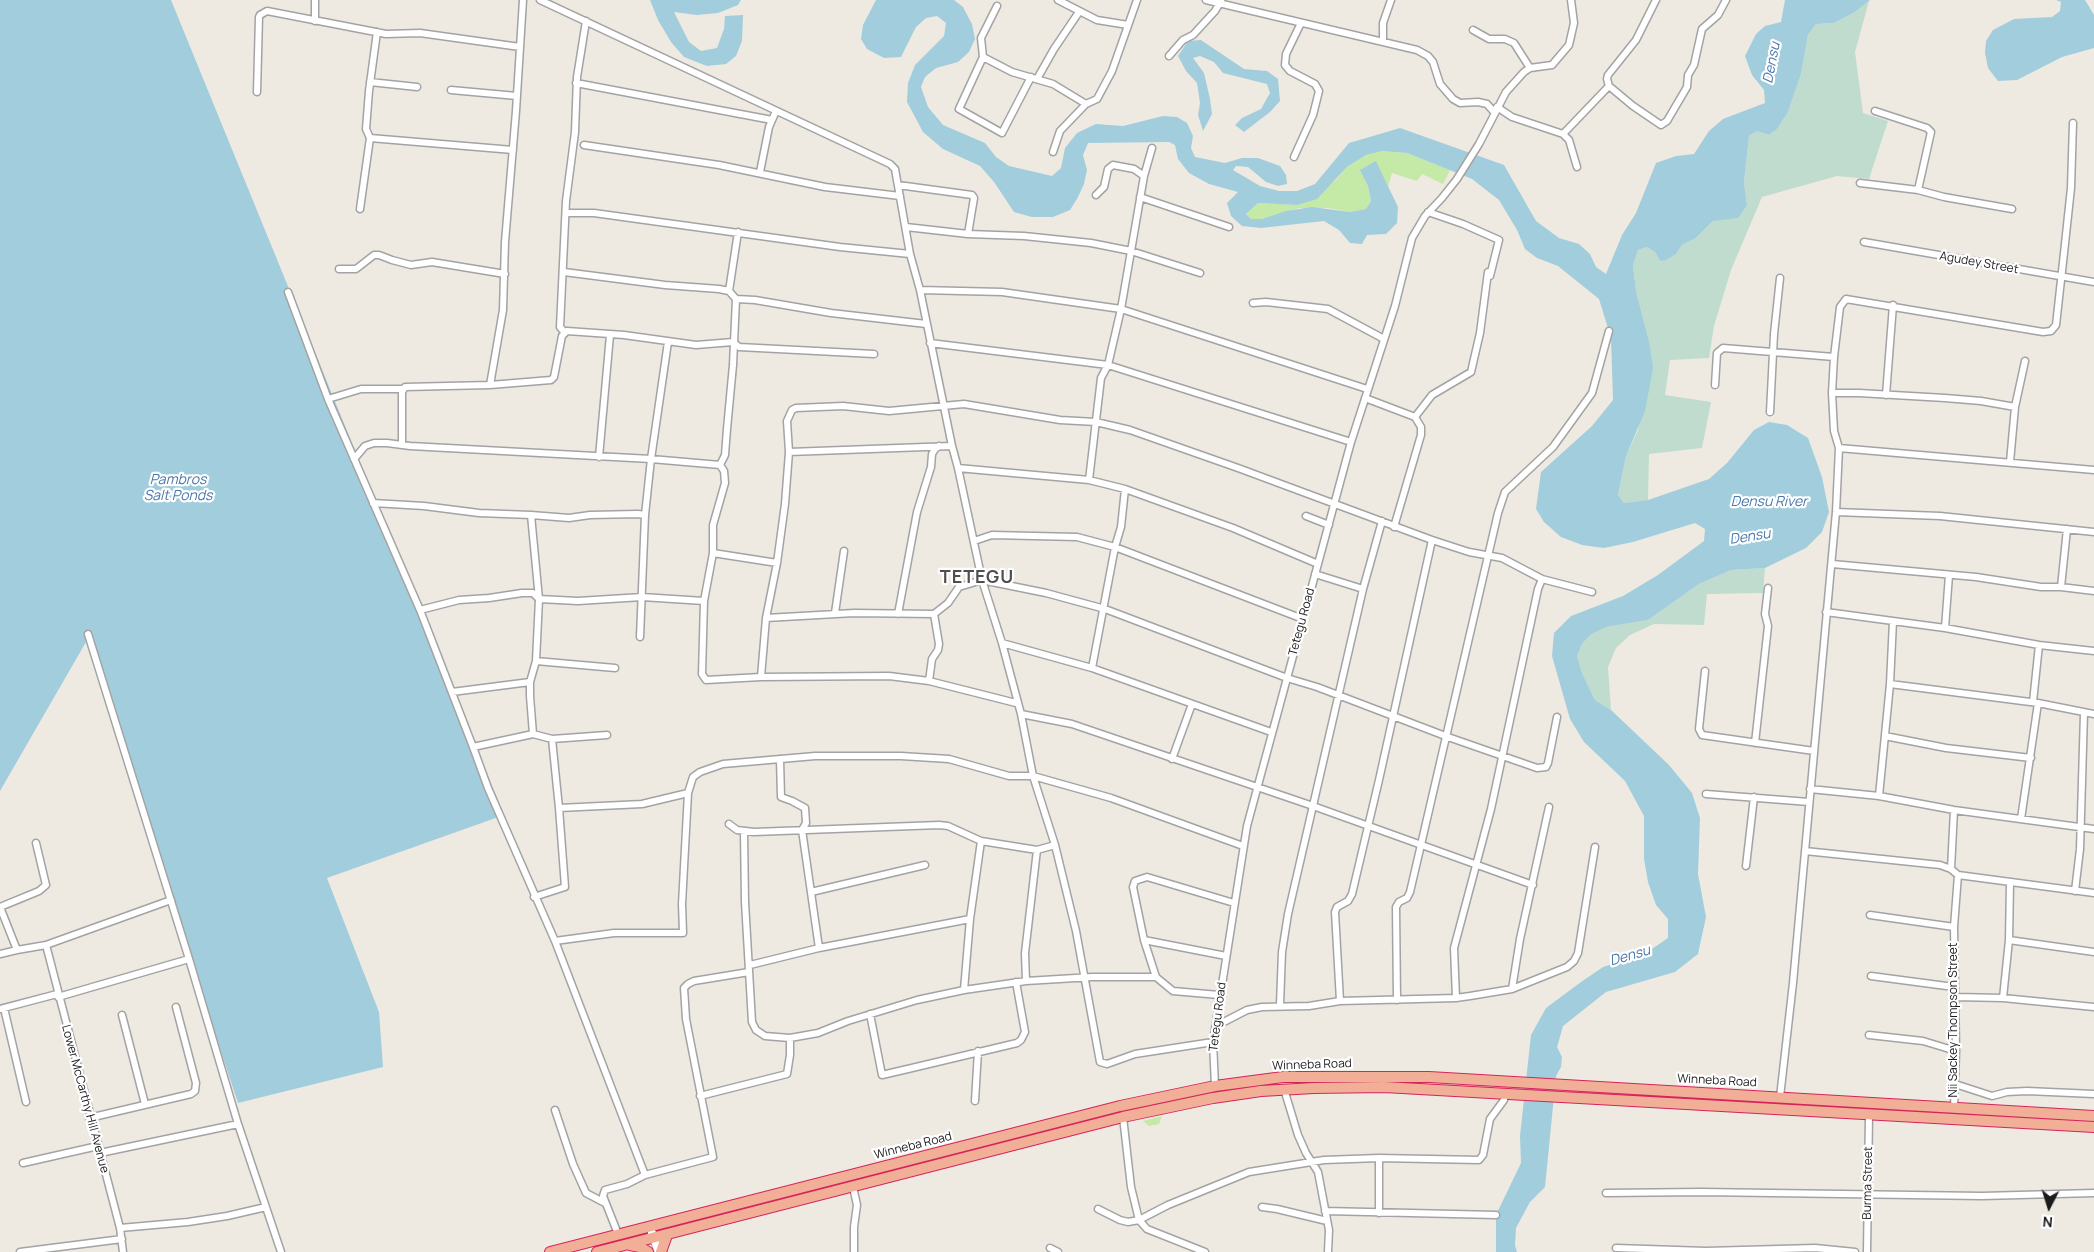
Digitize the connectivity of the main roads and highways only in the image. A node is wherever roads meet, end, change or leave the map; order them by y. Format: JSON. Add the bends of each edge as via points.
{"nodes":[{"id":1,"x":1996,"y":1110,"type":"junction"},
{"id":2,"x":2044,"y":1112,"type":"junction"},
{"id":3,"x":2094,"y":1116,"type":"edge"},
{"id":4,"x":1986,"y":1121,"type":"junction"},
{"id":5,"x":2029,"y":1124,"type":"junction"},
{"id":6,"x":2094,"y":1127,"type":"edge"},
{"id":7,"x":826,"y":1182,"type":"junction"},
{"id":8,"x":829,"y":1193,"type":"junction"},
{"id":9,"x":667,"y":1235,"type":"junction"},
{"id":10,"x":626,"y":1244,"type":"junction"},
{"id":11,"x":550,"y":1252,"type":"edge"},
{"id":12,"x":597,"y":1252,"type":"edge"},
{"id":13,"x":649,"y":1252,"type":"edge"},
{"id":14,"x":660,"y":1252,"type":"edge"}],
"edges":[{"from":1,"to":2,"type":"highway","name":"Winneba Road"},
{"from":1,"to":4,"type":"highway"},
{"from":1,"to":7,"type":"highway","name":"Winneba Road","via":[[1515,1082],[1305,1076],[1215,1086],[1092,1112]]},
{"from":2,"to":3,"type":"highway","name":"Winneba Road"},
{"from":2,"to":5,"type":"highway"},
{"from":4,"to":5,"type":"highway","name":"Winneba Road"},
{"from":4,"to":8,"type":"highway","name":"Winneba Road","via":[[1384,1087],[1284,1089],[1213,1098],[1123,1118]]},
{"from":5,"to":6,"type":"highway","name":"Winneba Road"},
{"from":7,"to":8,"type":"highway"},
{"from":7,"to":11,"type":"highway","name":"Winneba Road"},
{"from":8,"to":9,"type":"highway","name":"Winneba Road"},
{"from":9,"to":10,"type":"highway","name":"Winneba Road"},
{"from":9,"to":14,"type":"highway"},
{"from":10,"to":12,"type":"highway","name":"Winneba Road"},
{"from":10,"to":13,"type":"highway"}]}
